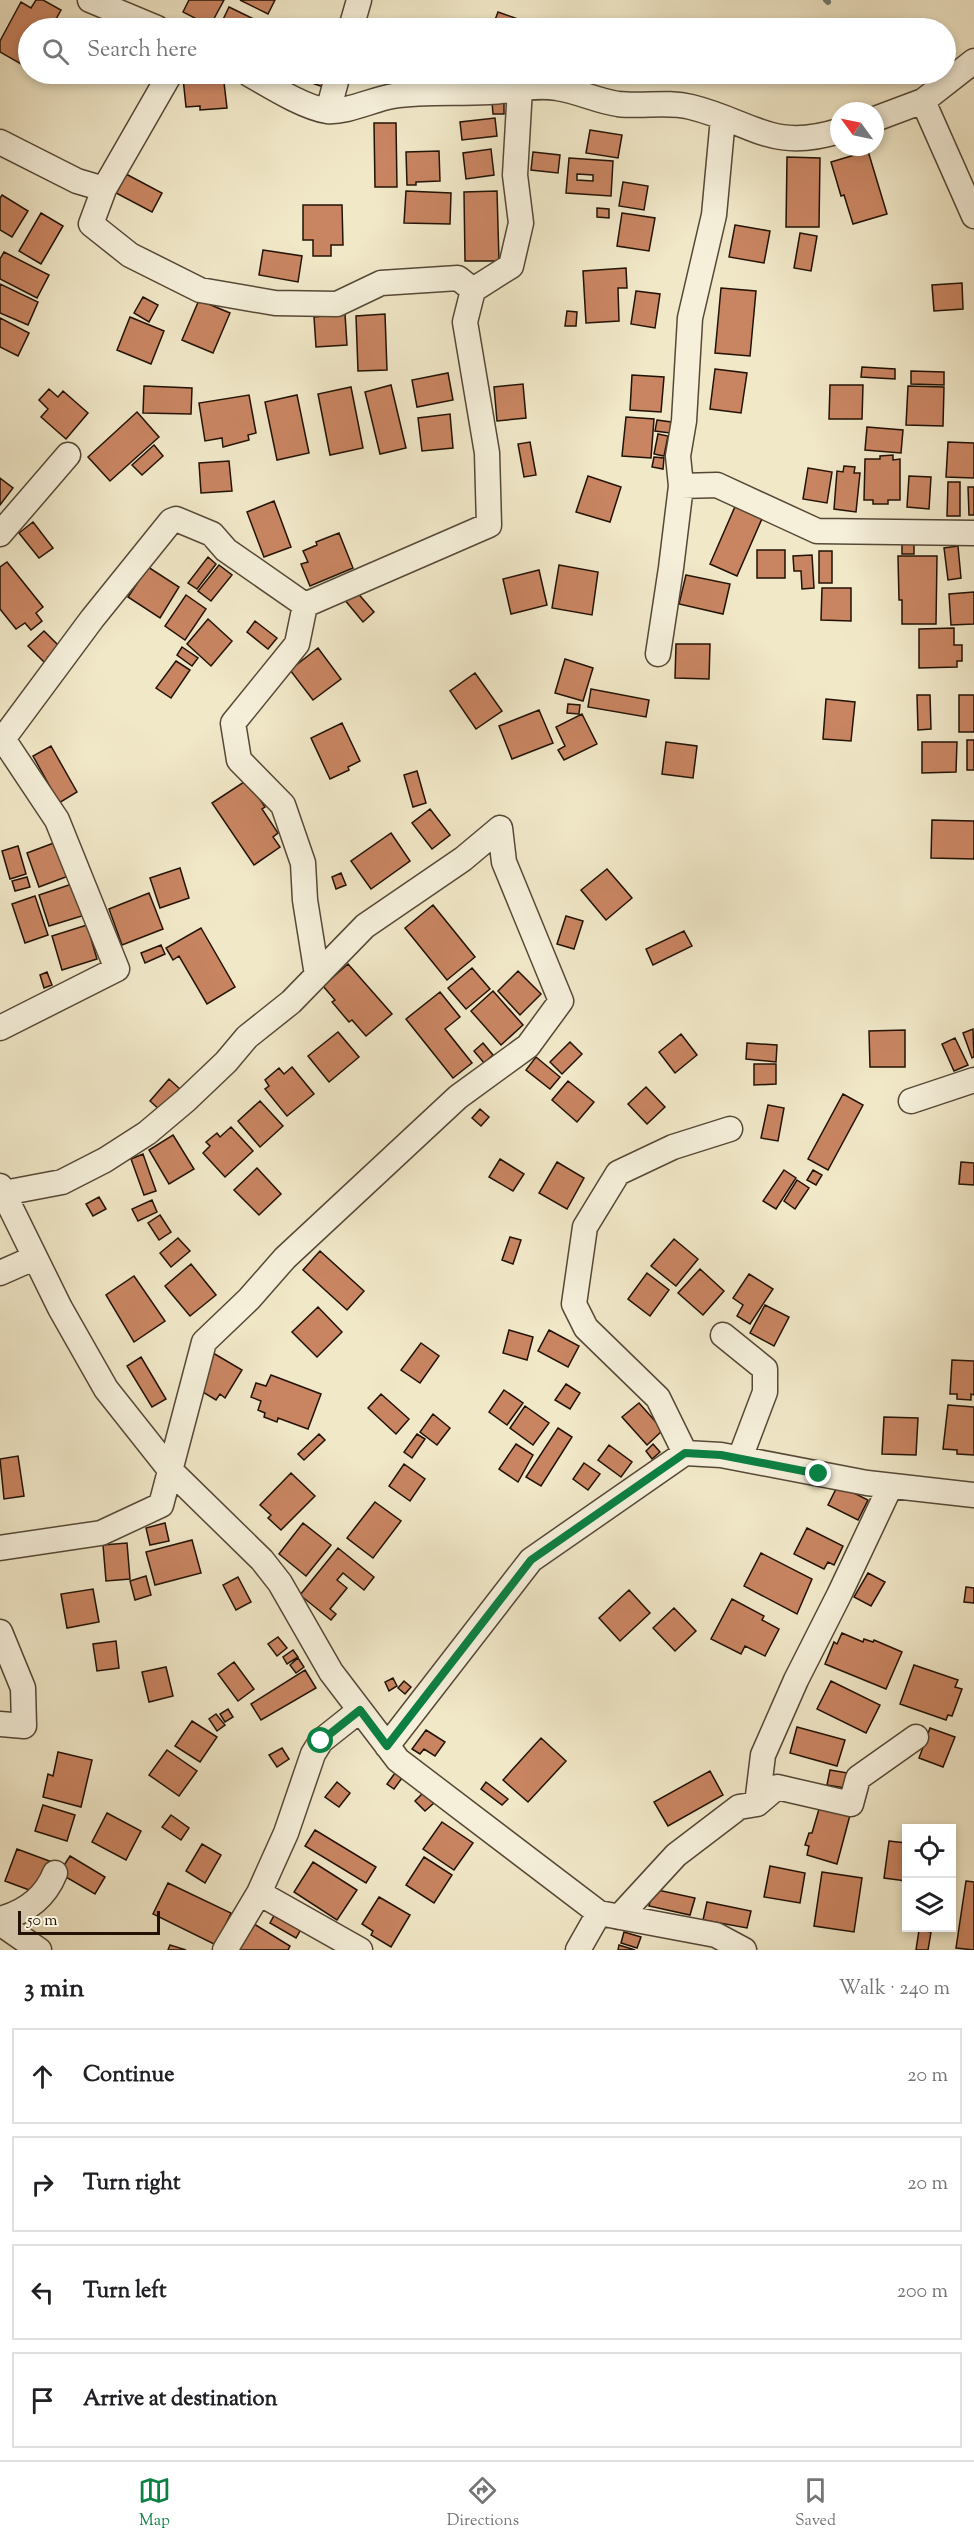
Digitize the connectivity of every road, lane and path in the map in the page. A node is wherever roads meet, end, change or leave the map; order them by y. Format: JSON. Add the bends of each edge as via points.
{"nodes":[{"id":1,"x":90,"y":0,"type":"edge"},
{"id":2,"x":360,"y":0,"type":"edge"},
{"id":3,"x":133,"y":18,"type":"edge"},
{"id":4,"x":354,"y":18,"type":"edge"},
{"id":5,"x":974,"y":61,"type":"edge"},
{"id":6,"x":956,"y":75,"type":"edge"},
{"id":7,"x":164,"y":84,"type":"edge"},
{"id":8,"x":268,"y":84,"type":"edge"},
{"id":9,"x":335,"y":84,"type":"edge"},
{"id":10,"x":945,"y":84,"type":"edge"},
{"id":11,"x":520,"y":88,"type":"junction"},
{"id":12,"x":923,"y":101,"type":"junction"},
{"id":13,"x":328,"y":111,"type":"junction"},
{"id":14,"x":884,"y":116,"type":"edge"},
{"id":15,"x":723,"y":118,"type":"junction"},
{"id":16,"x":830,"y":133,"type":"edge"},
{"id":17,"x":0,"y":142,"type":"edge"},
{"id":18,"x":104,"y":189,"type":"junction"},
{"id":19,"x":974,"y":216,"type":"edge"},
{"id":20,"x":473,"y":290,"type":"junction"},
{"id":21,"x":68,"y":455,"type":"dead end"},
{"id":22,"x":681,"y":486,"type":"junction"},
{"id":23,"x":974,"y":533,"type":"edge"},
{"id":24,"x":0,"y":534,"type":"edge"},
{"id":25,"x":305,"y":605,"type":"junction"},
{"id":26,"x":658,"y":654,"type":"dead end"},
{"id":27,"x":2,"y":741,"type":"edge"},
{"id":28,"x":317,"y":975,"type":"junction"},
{"id":29,"x":0,"y":1028,"type":"edge"},
{"id":30,"x":974,"y":1080,"type":"edge"},
{"id":31,"x":911,"y":1101,"type":"dead end"},
{"id":32,"x":730,"y":1129,"type":"dead end"},
{"id":33,"x":2,"y":1189,"type":"edge"},
{"id":34,"x":34,"y":1258,"type":"junction"},
{"id":35,"x":0,"y":1273,"type":"edge"},
{"id":36,"x":723,"y":1335,"type":"dead end"},
{"id":37,"x":685,"y":1453,"type":"junction"},
{"id":38,"x":740,"y":1458,"type":"junction"},
{"id":39,"x":171,"y":1472,"type":"junction"},
{"id":40,"x":890,"y":1486,"type":"junction"},
{"id":41,"x":974,"y":1495,"type":"edge"},
{"id":42,"x":0,"y":1548,"type":"edge"},
{"id":43,"x":0,"y":1632,"type":"edge"},
{"id":44,"x":360,"y":1710,"type":"junction"},
{"id":45,"x":0,"y":1724,"type":"edge"},
{"id":46,"x":916,"y":1737,"type":"dead end"},
{"id":47,"x":387,"y":1746,"type":"junction"},
{"id":48,"x":757,"y":1804,"type":"junction"},
{"id":49,"x":55,"y":1873,"type":"dead end"},
{"id":50,"x":259,"y":1893,"type":"junction"},
{"id":51,"x":609,"y":1915,"type":"junction"},
{"id":52,"x":0,"y":1921,"type":"edge"},
{"id":53,"x":39,"y":1950,"type":"edge"},
{"id":54,"x":225,"y":1950,"type":"edge"},
{"id":55,"x":360,"y":1950,"type":"edge"},
{"id":56,"x":578,"y":1950,"type":"edge"},
{"id":57,"x":744,"y":1950,"type":"edge"}],
"edges":[{"from":1,"to":3,"type":"street"},
{"from":2,"to":4,"type":"street"},
{"from":5,"to":6,"type":"street"},
{"from":7,"to":18,"type":"street"},
{"from":8,"to":13,"type":"street"},
{"from":9,"to":13,"type":"street"},
{"from":10,"to":12,"type":"street"},
{"from":11,"to":13,"type":"street","via":[[427,92]]},
{"from":11,"to":15,"type":"street","via":[[556,88],[620,104],[676,104]]},
{"from":11,"to":20,"type":"street","via":[[515,175],[520,223],[511,266]]},
{"from":12,"to":14,"type":"street"},
{"from":12,"to":19,"type":"street"},
{"from":15,"to":16,"type":"street","via":[[788,140]]},
{"from":15,"to":22,"type":"street","via":[[714,215],[690,318],[684,422],[678,456]]},
{"from":17,"to":18,"type":"street","via":[[77,181]]},
{"from":18,"to":20,"type":"street","via":[[91,224],[130,255],[200,290],[275,303],[337,304],[381,283],[458,278]]},
{"from":20,"to":25,"type":"street","via":[[465,322],[486,453],[489,525]]},
{"from":21,"to":24,"type":"street"},
{"from":22,"to":23,"type":"street","via":[[717,485],[817,531]]},
{"from":22,"to":26,"type":"street"},
{"from":25,"to":27,"type":"street","via":[[226,550],[212,534],[176,519],[171,521]]},
{"from":25,"to":28,"type":"street","via":[[297,644],[233,723],[239,760],[283,805],[303,863]]},
{"from":27,"to":29,"type":"street","via":[[57,820],[117,969]]},
{"from":28,"to":33,"type":"street","via":[[147,1133],[62,1182]]},
{"from":28,"to":39,"type":"street","via":[[365,926],[501,828],[504,862],[561,1001],[528,1046],[458,1097],[285,1258],[204,1342]]},
{"from":30,"to":31,"type":"street"},
{"from":32,"to":37,"type":"street","via":[[673,1147],[618,1173],[585,1227],[574,1304],[586,1328],[658,1398]]},
{"from":33,"to":34,"type":"street"},
{"from":34,"to":35,"type":"street"},
{"from":34,"to":39,"type":"street","via":[[106,1389]]},
{"from":36,"to":38,"type":"street","via":[[765,1369],[765,1392]]},
{"from":37,"to":38,"type":"street"},
{"from":37,"to":47,"type":"street","via":[[531,1560]]},
{"from":38,"to":40,"type":"street"},
{"from":39,"to":42,"type":"street","via":[[161,1505],[101,1533]]},
{"from":39,"to":44,"type":"street","via":[[262,1560],[280,1583],[331,1672]]},
{"from":40,"to":41,"type":"street"},
{"from":40,"to":48,"type":"street","via":[[763,1755]]},
{"from":43,"to":45,"type":"street","via":[[23,1688],[24,1726]]},
{"from":44,"to":47,"type":"street"},
{"from":44,"to":50,"type":"street","via":[[321,1741],[313,1754],[286,1833]]},
{"from":46,"to":48,"type":"street","via":[[858,1778],[851,1804],[777,1787]]},
{"from":47,"to":51,"type":"street","via":[[398,1760]]},
{"from":48,"to":51,"type":"street","via":[[739,1807],[676,1855]]},
{"from":49,"to":52,"type":"street","via":[[50,1887],[26,1911]]},
{"from":50,"to":54,"type":"street"},
{"from":50,"to":55,"type":"street"},
{"from":51,"to":56,"type":"street"},
{"from":51,"to":57,"type":"street","via":[[716,1935]]},
{"from":52,"to":53,"type":"street"}]}
